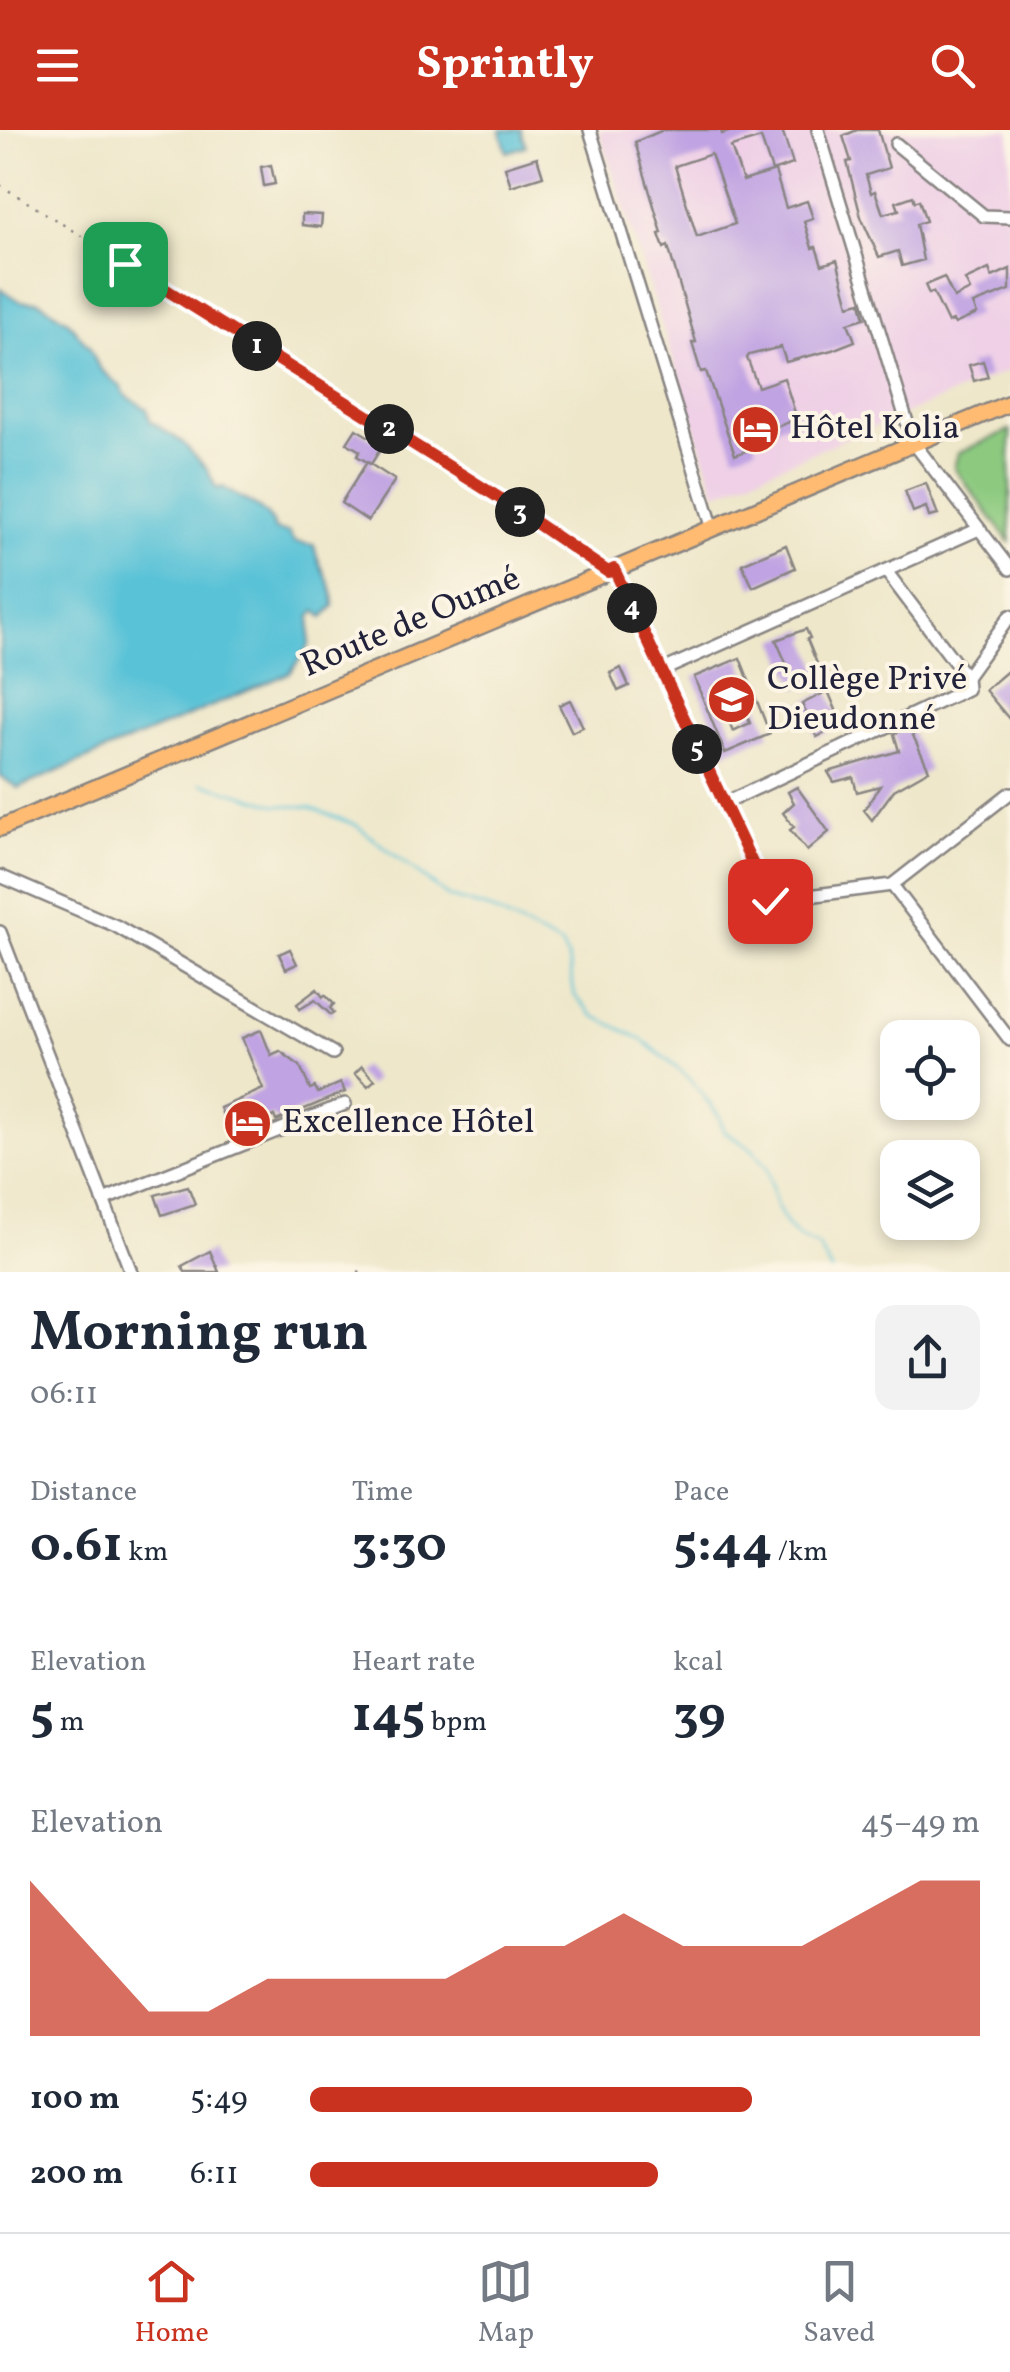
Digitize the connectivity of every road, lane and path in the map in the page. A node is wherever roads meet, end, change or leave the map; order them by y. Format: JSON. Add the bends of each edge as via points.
{"nodes":[{"id":1,"x":590,"y":130,"type":"edge"},
{"id":2,"x":818,"y":130,"type":"edge"},
{"id":3,"x":896,"y":144,"type":"dead end"},
{"id":4,"x":0,"y":185,"type":"edge"},
{"id":5,"x":1010,"y":217,"type":"edge"},
{"id":6,"x":1010,"y":402,"type":"edge"},
{"id":7,"x":913,"y":442,"type":"junction"},
{"id":8,"x":713,"y":529,"type":"junction"},
{"id":9,"x":980,"y":529,"type":"junction"},
{"id":10,"x":1010,"y":569,"type":"edge"},
{"id":11,"x":611,"y":570,"type":"junction"},
{"id":12,"x":886,"y":571,"type":"junction"},
{"id":13,"x":1010,"y":616,"type":"edge"},
{"id":14,"x":661,"y":671,"type":"junction"},
{"id":15,"x":966,"y":677,"type":"junction"},
{"id":16,"x":1010,"y":793,"type":"edge"},
{"id":17,"x":723,"y":804,"type":"junction"},
{"id":18,"x":0,"y":828,"type":"edge"},
{"id":19,"x":0,"y":876,"type":"edge"},
{"id":20,"x":892,"y":885,"type":"junction"},
{"id":21,"x":0,"y":932,"type":"edge"},
{"id":22,"x":4,"y":954,"type":"edge"},
{"id":23,"x":1010,"y":1040,"type":"edge"},
{"id":24,"x":333,"y":1053,"type":"dead end"},
{"id":25,"x":345,"y":1104,"type":"dead end"},
{"id":26,"x":103,"y":1200,"type":"junction"},
{"id":27,"x":131,"y":1272,"type":"edge"}],
"edges":[{"from":1,"to":8,"type":"street"},
{"from":2,"to":7,"type":"street"},
{"from":3,"to":5,"type":"street","via":[[984,216]]},
{"from":4,"to":11,"type":"path"},
{"from":6,"to":7,"type":"main road","name":"Route de Oumé"},
{"from":7,"to":8,"type":"main road","name":"Route de Oumé"},
{"from":7,"to":9,"type":"street"},
{"from":8,"to":11,"type":"main road","name":"Route de Oumé"},
{"from":9,"to":10,"type":"street"},
{"from":9,"to":12,"type":"street"},
{"from":11,"to":14,"type":"street"},
{"from":11,"to":18,"type":"main road","name":"Route de Oumé"},
{"from":12,"to":14,"type":"street"},
{"from":12,"to":15,"type":"street"},
{"from":13,"to":15,"type":"street"},
{"from":14,"to":17,"type":"street"},
{"from":15,"to":17,"type":"street","via":[[967,689]]},
{"from":16,"to":20,"type":"street"},
{"from":17,"to":20,"type":"street","via":[[770,901]]},
{"from":19,"to":24,"type":"street","via":[[116,926]]},
{"from":20,"to":23,"type":"street"},
{"from":21,"to":22,"type":"street"},
{"from":22,"to":26,"type":"street"},
{"from":25,"to":26,"type":"street"},
{"from":26,"to":27,"type":"street"}]}
